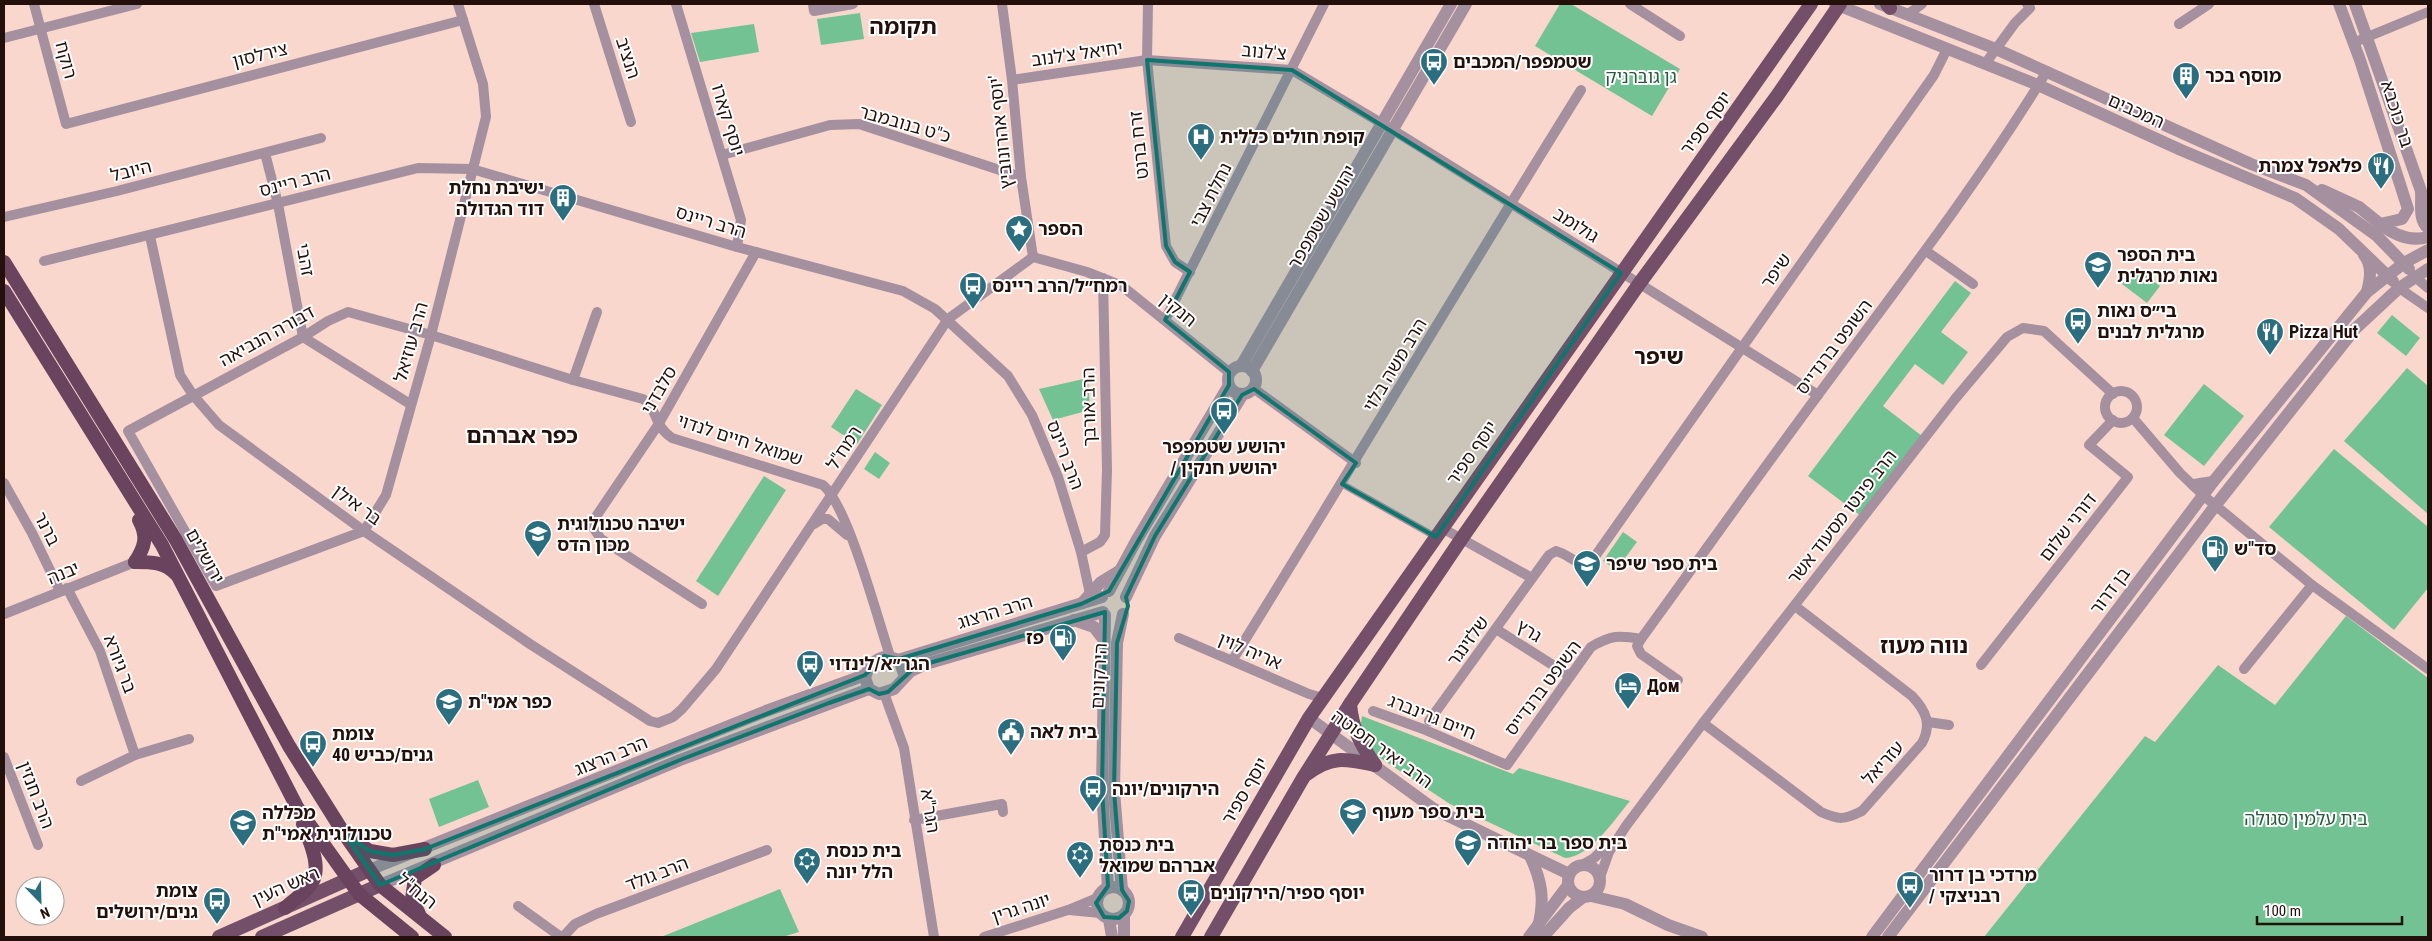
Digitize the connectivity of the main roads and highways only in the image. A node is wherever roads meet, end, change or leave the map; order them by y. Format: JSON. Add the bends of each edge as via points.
{"nodes":[{"id":1,"x":1812,"y":4,"type":"edge"},
{"id":2,"x":1838,"y":4,"type":"edge"},
{"id":3,"x":4,"y":262,"type":"edge"},
{"id":4,"x":4,"y":292,"type":"edge"},
{"id":5,"x":81,"y":415,"type":"junction"},
{"id":6,"x":178,"y":576,"type":"junction"},
{"id":7,"x":1350,"y":704,"type":"junction"},
{"id":8,"x":1303,"y":778,"type":"junction"},
{"id":9,"x":297,"y":807,"type":"junction"},
{"id":10,"x":345,"y":835,"type":"junction"},
{"id":11,"x":425,"y":849,"type":"road end"},
{"id":12,"x":434,"y":865,"type":"road end"},
{"id":13,"x":369,"y":870,"type":"junction"},
{"id":14,"x":347,"y":879,"type":"junction"},
{"id":15,"x":380,"y":885,"type":"junction"},
{"id":16,"x":359,"y":894,"type":"junction"},
{"id":17,"x":284,"y":908,"type":"junction"},
{"id":18,"x":440,"y":934,"type":"edge"},
{"id":19,"x":219,"y":937,"type":"edge"},
{"id":20,"x":262,"y":937,"type":"edge"},
{"id":21,"x":412,"y":937,"type":"edge"},
{"id":22,"x":1182,"y":937,"type":"edge"},
{"id":23,"x":1211,"y":937,"type":"edge"}],
"edges":[{"from":1,"to":22,"type":"main road","name":"יוסף ספיר","via":[[1309,718]]},
{"from":2,"to":7,"type":"main road","via":[[1777,96],[1639,284]]},
{"from":3,"to":10,"type":"highway","name":"ירושלים","via":[[176,540],[289,746]]},
{"from":4,"to":5,"type":"highway","name":"ירושלים"},
{"from":5,"to":6,"type":"highway","name":"ירושלים"},
{"from":5,"to":6,"type":"highway","via":[[142,526],[145,545],[136,562],[168,566]]},
{"from":6,"to":9,"type":"highway","name":"ירושלים"},
{"from":7,"to":8,"type":"main road"},
{"from":7,"to":8,"type":"main road","via":[[1351,719],[1360,745],[1374,765],[1339,759],[1326,762]]},
{"from":8,"to":23,"type":"main road"},
{"from":9,"to":14,"type":"highway","name":"ירושלים"},
{"from":9,"to":17,"type":"highway","via":[[313,853],[315,869],[312,884]]},
{"from":10,"to":11,"type":"highway","via":[[370,851],[393,855]]},
{"from":10,"to":13,"type":"highway","name":"ירושלים"},
{"from":12,"to":18,"type":"highway","via":[[415,878],[412,899],[417,912]]},
{"from":13,"to":14,"type":"main road","name":"ראש העין"},
{"from":13,"to":15,"type":"highway","name":"הנח\"ל"},
{"from":14,"to":16,"type":"highway","name":"ירושלים"},
{"from":14,"to":17,"type":"main road","name":"ראש העין"},
{"from":15,"to":16,"type":"main road","name":"ראש העין"},
{"from":15,"to":18,"type":"highway","name":"הנח\"ל"},
{"from":16,"to":20,"type":"main road","name":"ראש העין"},
{"from":16,"to":21,"type":"highway"},
{"from":17,"to":19,"type":"main road","name":"ראש העין"}]}
